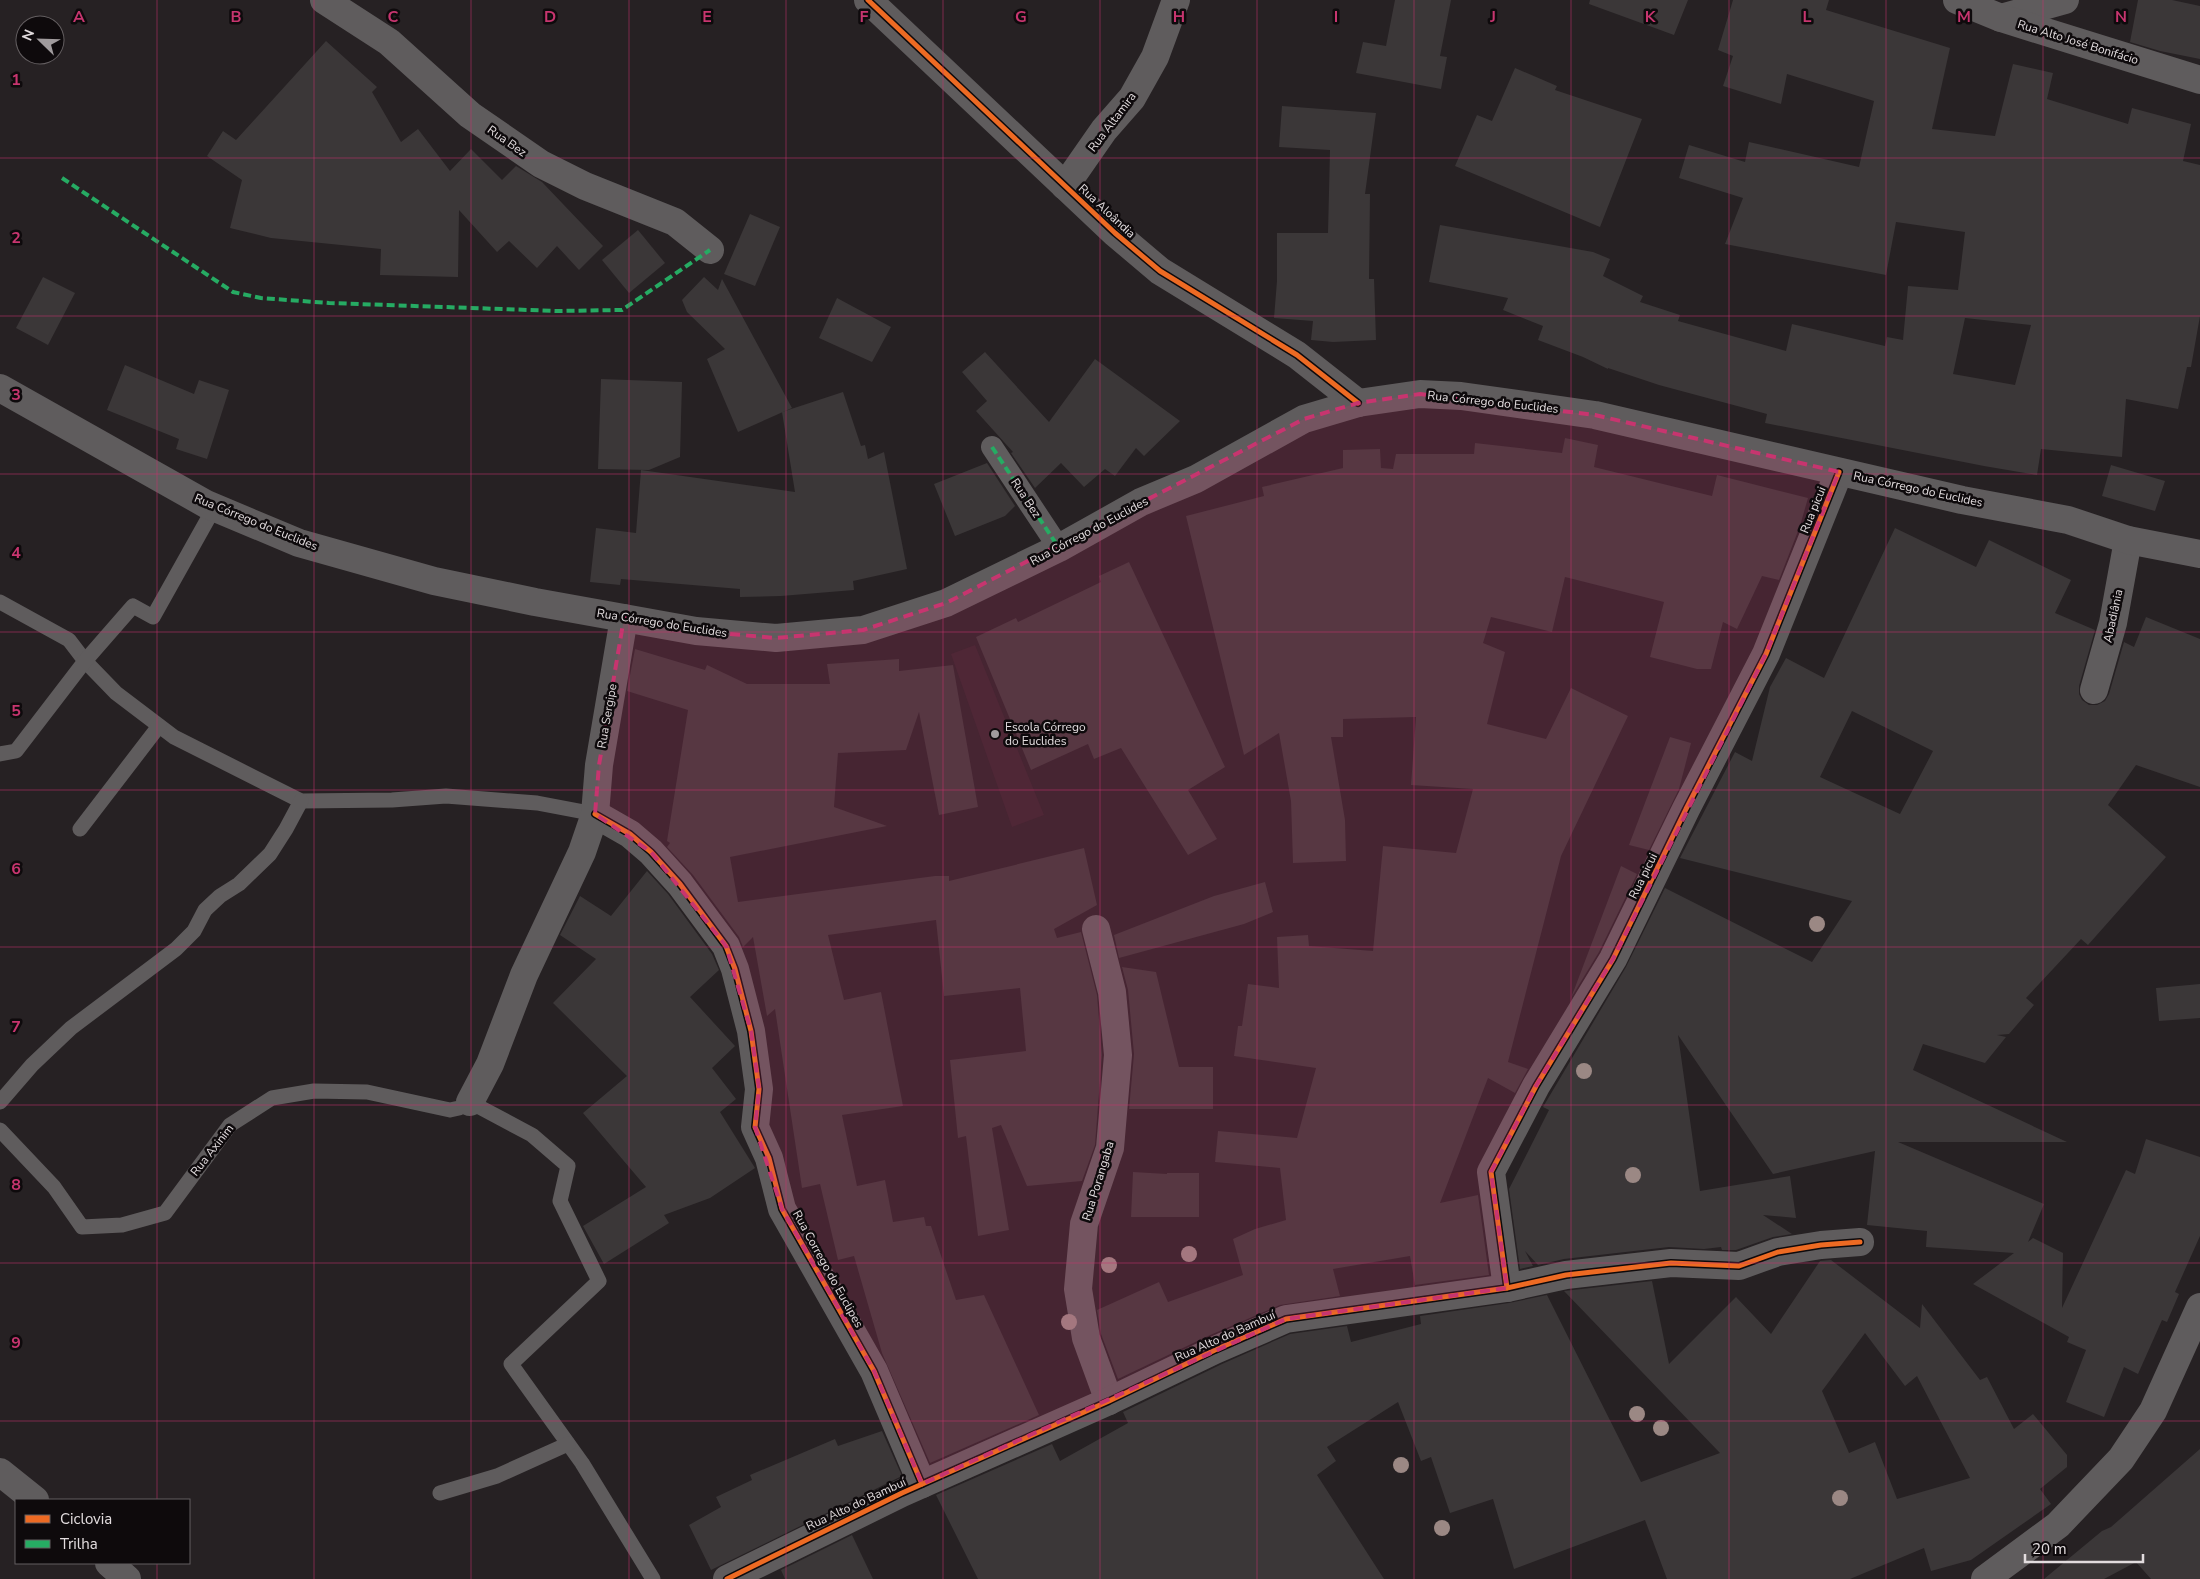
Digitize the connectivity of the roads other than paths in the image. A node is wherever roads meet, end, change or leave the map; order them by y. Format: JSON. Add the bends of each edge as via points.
{"nodes":[{"id":1,"x":324,"y":0,"type":"edge"},
{"id":2,"x":868,"y":0,"type":"edge"},
{"id":3,"x":1176,"y":0,"type":"edge"},
{"id":4,"x":1957,"y":0,"type":"edge"},
{"id":5,"x":2065,"y":0,"type":"edge"},
{"id":6,"x":2001,"y":18,"type":"junction"},
{"id":7,"x":2200,"y":80,"type":"edge"},
{"id":8,"x":1065,"y":186,"type":"junction"},
{"id":9,"x":710,"y":250,"type":"dead end"},
{"id":10,"x":0,"y":388,"type":"edge"},
{"id":11,"x":1358,"y":403,"type":"junction"},
{"id":12,"x":992,"y":447,"type":"dead end"},
{"id":13,"x":1839,"y":472,"type":"junction"},
{"id":14,"x":214,"y":508,"type":"junction"},
{"id":15,"x":2128,"y":540,"type":"junction"},
{"id":16,"x":1059,"y":548,"type":"junction"},
{"id":17,"x":2200,"y":554,"type":"edge"},
{"id":18,"x":0,"y":602,"type":"edge"},
{"id":19,"x":624,"y":618,"type":"junction"},
{"id":20,"x":85,"y":661,"type":"junction"},
{"id":21,"x":2094,"y":690,"type":"dead end"},
{"id":22,"x":159,"y":726,"type":"junction"},
{"id":23,"x":0,"y":754,"type":"edge"},
{"id":24,"x":301,"y":800,"type":"junction"},
{"id":25,"x":595,"y":814,"type":"junction"},
{"id":26,"x":80,"y":829,"type":"dead end"},
{"id":27,"x":1096,"y":929,"type":"dead end"},
{"id":28,"x":0,"y":1102,"type":"edge"},
{"id":29,"x":470,"y":1102,"type":"junction"},
{"id":30,"x":0,"y":1130,"type":"edge"},
{"id":31,"x":1860,"y":1242,"type":"dead end"},
{"id":32,"x":1506,"y":1288,"type":"junction"},
{"id":33,"x":2200,"y":1307,"type":"edge"},
{"id":34,"x":1109,"y":1401,"type":"junction"},
{"id":35,"x":568,"y":1444,"type":"junction"},
{"id":36,"x":0,"y":1472,"type":"edge"},
{"id":37,"x":922,"y":1484,"type":"junction"},
{"id":38,"x":440,"y":1493,"type":"dead end"},
{"id":39,"x":34,"y":1499,"type":"edge"},
{"id":40,"x":110,"y":1564,"type":"edge"},
{"id":41,"x":127,"y":1579,"type":"edge"},
{"id":42,"x":653,"y":1579,"type":"edge"},
{"id":43,"x":728,"y":1579,"type":"edge"},
{"id":44,"x":1985,"y":1579,"type":"edge"}],
"edges":[{"from":1,"to":9,"type":"street","name":"Rua Bez","via":[[389,42],[470,115],[541,164],[585,186],[675,222]]},
{"from":2,"to":8,"type":"street","name":"Rua Aloândia"},
{"from":3,"to":8,"type":"street","name":"Rua Altamira","via":[[1155,57],[1132,98],[1104,130]]},
{"from":4,"to":6,"type":"street","name":"Rua Alto José Bonifácio"},
{"from":5,"to":6,"type":"street"},
{"from":6,"to":7,"type":"street","name":"Rua Alto José Bonifácio"},
{"from":8,"to":11,"type":"street","name":"Rua Aloândia","via":[[1160,271],[1297,355]]},
{"from":10,"to":14,"type":"street","name":"Rua Córrego do Euclides"},
{"from":11,"to":13,"type":"street","name":"Rua Córrego do Euclides","via":[[1420,394],[1540,406],[1595,415]]},
{"from":11,"to":16,"type":"street","name":"Rua Córrego do Euclides","via":[[1304,419],[1196,479],[1141,502]]},
{"from":12,"to":16,"type":"street","name":"Rua Bez"},
{"from":13,"to":15,"type":"street","name":"Rua Córrego do Euclides","via":[[2068,520]]},
{"from":13,"to":32,"type":"street","name":"Rua picui","via":[[1766,654],[1613,960],[1536,1086],[1491,1172]]},
{"from":14,"to":19,"type":"street","name":"Rua Córrego do Euclides","via":[[299,543],[434,581]]},
{"from":14,"to":20,"type":"lane","via":[[153,617],[133,606]]},
{"from":15,"to":17,"type":"street","name":"Rua Córrego do Euclides"},
{"from":15,"to":21,"type":"street","name":"Abadiânia","via":[[2113,623]]},
{"from":16,"to":19,"type":"street","name":"Rua Córrego do Euclides","via":[[946,603],[863,630],[776,638],[696,631]]},
{"from":18,"to":20,"type":"lane","via":[[69,640]]},
{"from":19,"to":25,"type":"street","name":"Rua Sergipe","via":[[599,765]]},
{"from":20,"to":22,"type":"lane","via":[[116,693]]},
{"from":20,"to":23,"type":"lane","via":[[16,751]]},
{"from":22,"to":24,"type":"lane","via":[[174,737]]},
{"from":22,"to":26,"type":"lane"},
{"from":24,"to":25,"type":"lane","via":[[392,800],[446,796],[537,803]]},
{"from":24,"to":28,"type":"lane","via":[[270,854],[205,910],[194,931],[176,949],[71,1028],[32,1065]]},
{"from":25,"to":29,"type":"street","name":"Rua Sergipe","via":[[582,852],[524,975],[490,1064]]},
{"from":25,"to":37,"type":"street","name":"Rua Corrego do Euclipes","via":[[630,834],[651,852],[680,884],[726,946],[751,1031],[759,1089],[756,1126],[769,1158],[782,1209],[874,1371]]},
{"from":27,"to":34,"type":"street","name":"Rua Porangaba","via":[[1112,992],[1118,1055],[1110,1148],[1084,1224],[1078,1289],[1086,1338]]},
{"from":29,"to":30,"type":"lane","name":"Rua Axinim","via":[[450,1110],[367,1092],[314,1091],[272,1098],[230,1125],[166,1213],[122,1225],[82,1227],[54,1187]]},
{"from":29,"to":35,"type":"lane","via":[[532,1135],[568,1166],[560,1202],[599,1281],[511,1364]]},
{"from":31,"to":32,"type":"street","name":"Rua Alto do Bambuí","via":[[1778,1252],[1739,1266],[1671,1263],[1566,1275]]},
{"from":32,"to":34,"type":"street","name":"Rua Alto do Bambuí","via":[[1286,1319]]},
{"from":33,"to":44,"type":"street","via":[[2153,1411],[2120,1459],[2058,1525]]},
{"from":34,"to":37,"type":"street","name":"Rua Alto do Bambuí"},
{"from":35,"to":38,"type":"lane","via":[[497,1476]]},
{"from":35,"to":42,"type":"lane"},
{"from":36,"to":39,"type":"street"},
{"from":37,"to":43,"type":"street","name":"Rua Alto do Bambuí"},
{"from":40,"to":41,"type":"street"}]}
